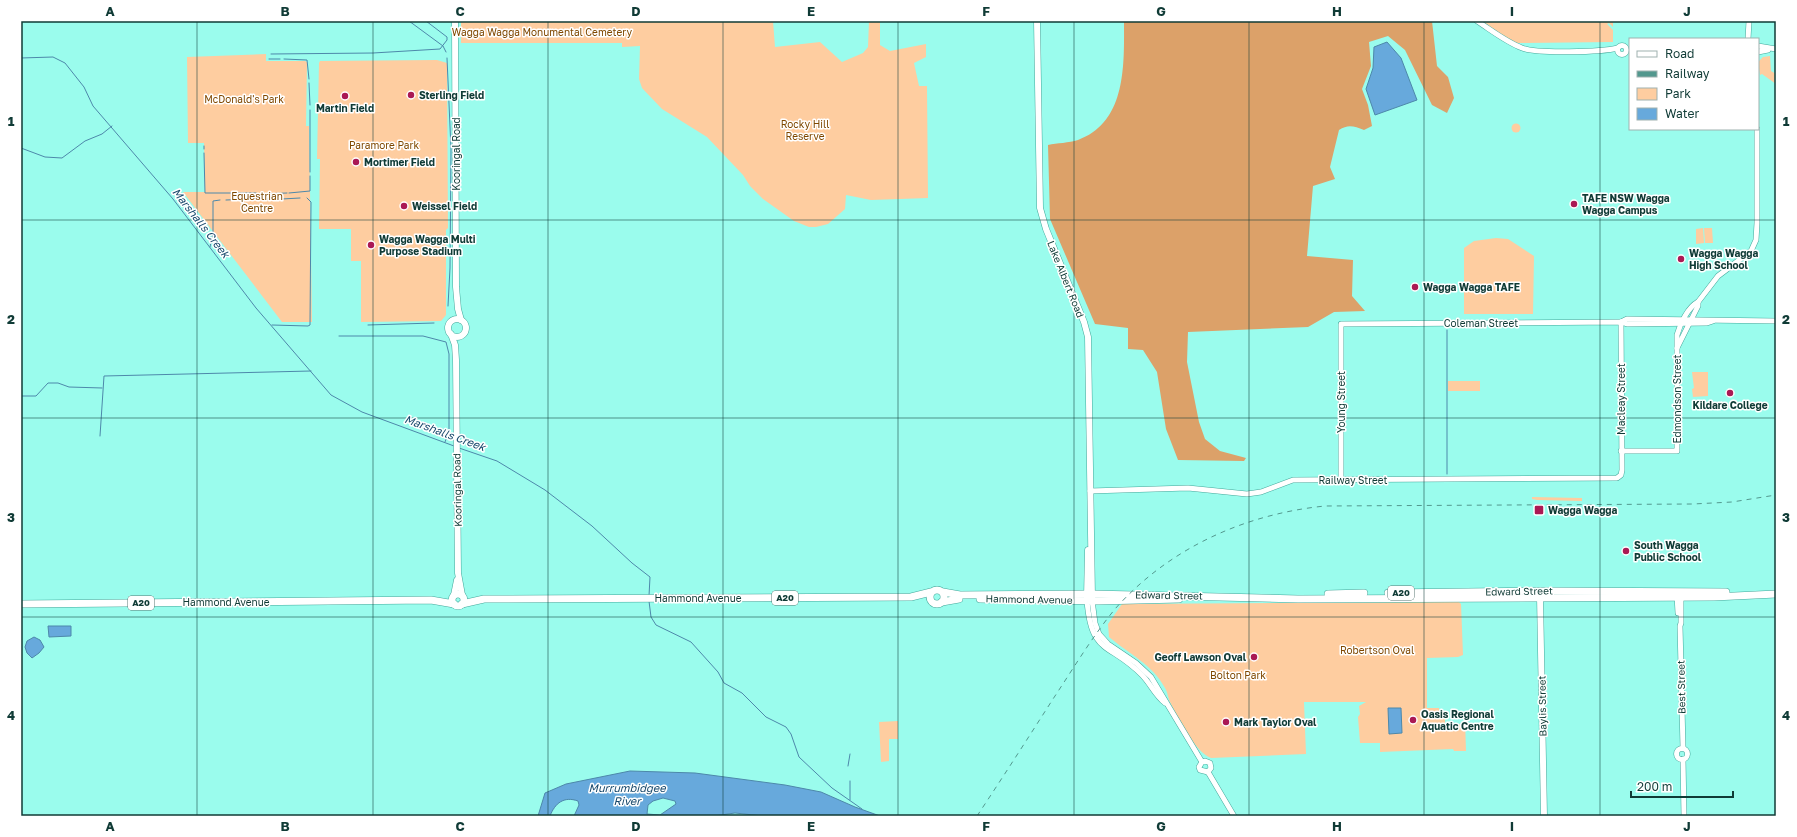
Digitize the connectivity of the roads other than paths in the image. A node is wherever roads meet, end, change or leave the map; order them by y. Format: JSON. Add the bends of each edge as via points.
{"nodes":[{"id":1,"x":455,"y":21,"type":"edge"},
{"id":2,"x":1037,"y":21,"type":"edge"},
{"id":3,"x":1477,"y":21,"type":"edge"},
{"id":4,"x":1749,"y":21,"type":"edge"},
{"id":5,"x":1749,"y":30,"type":"junction"},
{"id":6,"x":1748,"y":38,"type":"edge"},
{"id":7,"x":1752,"y":38,"type":"edge"},
{"id":8,"x":1759,"y":46,"type":"edge"},
{"id":9,"x":1775,"y":49,"type":"edge"},
{"id":10,"x":1628,"y":50,"type":"edge"},
{"id":11,"x":1759,"y":52,"type":"edge"},
{"id":12,"x":1757,"y":130,"type":"edge"},
{"id":13,"x":456,"y":287,"type":"junction"},
{"id":14,"x":1698,"y":302,"type":"junction"},
{"id":15,"x":461,"y":320,"type":"junction"},
{"id":16,"x":451,"y":321,"type":"junction"},
{"id":17,"x":1683,"y":321,"type":"junction"},
{"id":18,"x":1690,"y":321,"type":"junction"},
{"id":19,"x":1776,"y":321,"type":"edge"},
{"id":20,"x":1620,"y":322,"type":"junction"},
{"id":21,"x":1341,"y":324,"type":"joint"},
{"id":22,"x":451,"y":334,"type":"junction"},
{"id":23,"x":463,"y":334,"type":"junction"},
{"id":24,"x":1677,"y":348,"type":"junction"},
{"id":25,"x":456,"y":360,"type":"junction"},
{"id":26,"x":1621,"y":451,"type":"junction"},
{"id":27,"x":1619,"y":476,"type":"joint"},
{"id":28,"x":1341,"y":480,"type":"junction"},
{"id":29,"x":1090,"y":491,"type":"junction"},
{"id":30,"x":458,"y":572,"type":"junction"},
{"id":31,"x":931,"y":592,"type":"junction"},
{"id":32,"x":943,"y":592,"type":"junction"},
{"id":33,"x":1776,"y":593,"type":"edge"},
{"id":34,"x":1540,"y":594,"type":"junction"},
{"id":35,"x":1679,"y":594,"type":"junction"},
{"id":36,"x":911,"y":597,"type":"junction"},
{"id":37,"x":1090,"y":597,"type":"junction"},
{"id":38,"x":454,"y":598,"type":"junction"},
{"id":39,"x":462,"y":598,"type":"junction"},
{"id":40,"x":931,"y":600,"type":"junction"},
{"id":41,"x":942,"y":602,"type":"junction"},
{"id":42,"x":21,"y":604,"type":"edge"},
{"id":43,"x":1202,"y":762,"type":"junction"},
{"id":44,"x":1208,"y":772,"type":"junction"},
{"id":45,"x":1234,"y":816,"type":"edge"},
{"id":46,"x":1544,"y":816,"type":"edge"},
{"id":47,"x":1684,"y":816,"type":"edge"}],
"edges":[{"from":1,"to":13,"type":"main road","name":"Kooringal Road"},
{"from":2,"to":29,"type":"main road","name":"Lake Albert Road","via":[[1040,208],[1088,337]]},
{"from":3,"to":10,"type":"street","via":[[1524,49],[1618,51],[1622,46]]},
{"from":4,"to":5,"type":"street"},
{"from":5,"to":6,"type":"street"},
{"from":5,"to":7,"type":"street"},
{"from":8,"to":9,"type":"street"},
{"from":9,"to":11,"type":"street"},
{"from":12,"to":14,"type":"street","via":[[1756,240],[1751,250],[1718,276]]},
{"from":13,"to":15,"type":"main road","name":"Kooringal Road"},
{"from":13,"to":16,"type":"main road","name":"Kooringal Road"},
{"from":14,"to":17,"type":"street"},
{"from":14,"to":18,"type":"street","name":"Edmondson Street"},
{"from":15,"to":16,"type":"main road","via":[[457,318]]},
{"from":15,"to":23,"type":"main road","via":[[466,326]]},
{"from":16,"to":22,"type":"main road","via":[[448,326]]},
{"from":17,"to":18,"type":"street","name":"Coleman Street"},
{"from":17,"to":20,"type":"street","name":"Coleman Street","via":[[1627,324]]},
{"from":17,"to":24,"type":"street","name":"Edmondson Street","via":[[1676,341]]},
{"from":18,"to":19,"type":"street","name":"Coleman Street"},
{"from":18,"to":24,"type":"street","name":"Edmondson Street"},
{"from":20,"to":21,"type":"street","name":"Coleman Street"},
{"from":20,"to":26,"type":"street","name":"Macleay Street"},
{"from":21,"to":28,"type":"street","name":"Young Street"},
{"from":22,"to":23,"type":"main road"},
{"from":22,"to":25,"type":"main road","name":"Kooringal Road"},
{"from":23,"to":25,"type":"main road","name":"Kooringal Road"},
{"from":24,"to":26,"type":"street","name":"Edmondson Street","via":[[1677,451]]},
{"from":25,"to":30,"type":"main road","name":"Kooringal Road"},
{"from":26,"to":27,"type":"street","name":"Macleay Street"},
{"from":27,"to":28,"type":"street","name":"Railway Street","via":[[1612,479]]},
{"from":28,"to":29,"type":"street","name":"Railway Street","via":[[1289,481],[1261,492],[1247,494],[1184,488]]},
{"from":29,"to":37,"type":"main road","name":"Lake Albert Road"},
{"from":30,"to":38,"type":"main road","name":"Kooringal Road"},
{"from":30,"to":39,"type":"main road","name":"Kooringal Road"},
{"from":31,"to":32,"type":"highway","number":"A20","via":[[936,589]]},
{"from":31,"to":36,"type":"highway","name":"Hammond Avenue","number":"A20"},
{"from":31,"to":40,"type":"highway"},
{"from":32,"to":37,"type":"highway","name":"Hammond Avenue","number":"A20","via":[[960,595]]},
{"from":32,"to":41,"type":"highway"},
{"from":33,"to":35,"type":"highway","name":"Edward Street","number":"A20"},
{"from":34,"to":35,"type":"highway","name":"Edward Street","number":"A20"},
{"from":34,"to":37,"type":"highway","name":"Edward Street","number":"A20","via":[[1298,598],[1245,596],[1172,600]]},
{"from":34,"to":46,"type":"main road","name":"Baylis Street"},
{"from":35,"to":47,"type":"street","name":"Best Street","via":[[1682,748],[1688,754],[1683,760]]},
{"from":36,"to":39,"type":"highway","name":"Hammond Avenue","number":"A20","via":[[484,600]]},
{"from":36,"to":40,"type":"highway","name":"Hammond Avenue","number":"A20"},
{"from":37,"to":41,"type":"highway","name":"Hammond Avenue","number":"A20","via":[[972,598]]},
{"from":37,"to":43,"type":"street","via":[[1095,623],[1102,638],[1136,663],[1152,683]]},
{"from":38,"to":39,"type":"highway","number":"A20","via":[[458,594]]},
{"from":38,"to":39,"type":"highway","number":"A20","via":[[458,605]]},
{"from":38,"to":42,"type":"highway","name":"Hammond Avenue","number":"A20"},
{"from":40,"to":41,"type":"highway","number":"A20","via":[[937,604]]},
{"from":43,"to":44,"type":"street","via":[[1200,770]]},
{"from":43,"to":44,"type":"street","via":[[1210,763],[1211,768]]},
{"from":44,"to":45,"type":"street"}]}
